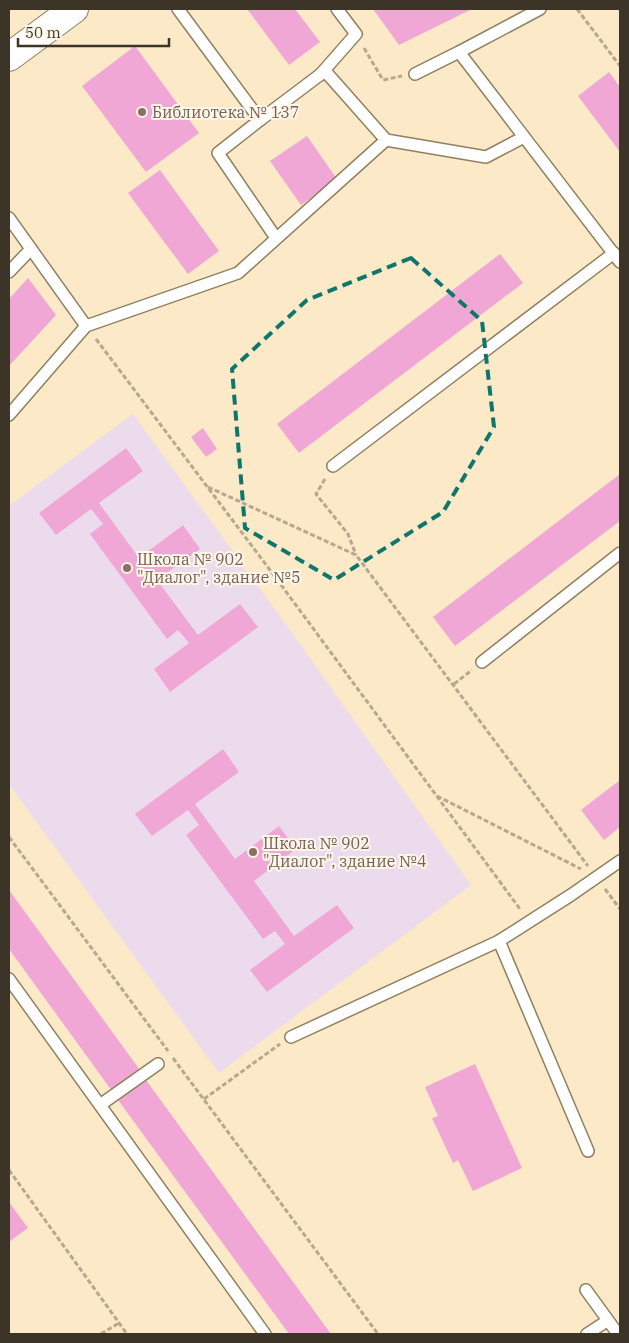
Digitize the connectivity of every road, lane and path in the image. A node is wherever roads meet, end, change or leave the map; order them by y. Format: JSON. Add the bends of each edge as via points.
{"nodes":[{"id":1,"x":74,"y":9,"type":"edge"},
{"id":2,"x":178,"y":9,"type":"edge"},
{"id":3,"x":337,"y":9,"type":"edge"},
{"id":4,"x":540,"y":9,"type":"edge"},
{"id":5,"x":577,"y":9,"type":"edge"},
{"id":6,"x":356,"y":34,"type":"junction"},
{"id":7,"x":459,"y":52,"type":"junction"},
{"id":8,"x":9,"y":57,"type":"edge"},
{"id":9,"x":620,"y":66,"type":"edge"},
{"id":10,"x":415,"y":74,"type":"joint"},
{"id":11,"x":319,"y":76,"type":"junction"},
{"id":12,"x":260,"y":120,"type":"junction"},
{"id":13,"x":524,"y":137,"type":"junction"},
{"id":14,"x":386,"y":140,"type":"junction"},
{"id":15,"x":9,"y":218,"type":"edge"},
{"id":16,"x":276,"y":238,"type":"junction"},
{"id":17,"x":31,"y":249,"type":"junction"},
{"id":18,"x":617,"y":258,"type":"edge"},
{"id":19,"x":9,"y":272,"type":"edge"},
{"id":20,"x":86,"y":326,"type":"junction"},
{"id":21,"x":9,"y":415,"type":"edge"},
{"id":22,"x":333,"y":466,"type":"joint"},
{"id":23,"x":207,"y":487,"type":"junction"},
{"id":24,"x":620,"y":553,"type":"edge"},
{"id":25,"x":356,"y":555,"type":"junction"},
{"id":26,"x":482,"y":662,"type":"joint"},
{"id":27,"x":454,"y":684,"type":"junction"},
{"id":28,"x":436,"y":795,"type":"junction"},
{"id":29,"x":9,"y":837,"type":"edge"},
{"id":30,"x":620,"y":861,"type":"edge"},
{"id":31,"x":597,"y":877,"type":"junction"},
{"id":32,"x":620,"y":910,"type":"edge"},
{"id":33,"x":530,"y":922,"type":"junction"},
{"id":34,"x":499,"y":941,"type":"junction"},
{"id":35,"x":9,"y":980,"type":"edge"},
{"id":36,"x":291,"y":1037,"type":"joint"},
{"id":37,"x":158,"y":1064,"type":"dead end"},
{"id":38,"x":204,"y":1099,"type":"junction"},
{"id":39,"x":100,"y":1105,"type":"junction"},
{"id":40,"x":588,"y":1151,"type":"dead end"},
{"id":41,"x":9,"y":1170,"type":"edge"},
{"id":42,"x":586,"y":1290,"type":"dead end"},
{"id":43,"x":607,"y":1321,"type":"junction"},
{"id":44,"x":119,"y":1323,"type":"junction"},
{"id":45,"x":101,"y":1334,"type":"edge"},
{"id":46,"x":127,"y":1334,"type":"edge"},
{"id":47,"x":265,"y":1334,"type":"edge"},
{"id":48,"x":378,"y":1334,"type":"edge"},
{"id":49,"x":587,"y":1334,"type":"edge"},
{"id":50,"x":618,"y":1334,"type":"edge"}],
"edges":[{"from":1,"to":8,"type":"street"},
{"from":2,"to":12,"type":"lane"},
{"from":3,"to":6,"type":"lane"},
{"from":4,"to":7,"type":"lane"},
{"from":5,"to":9,"type":"path"},
{"from":6,"to":10,"type":"path","via":[[383,80]]},
{"from":6,"to":11,"type":"lane"},
{"from":7,"to":10,"type":"lane"},
{"from":7,"to":13,"type":"lane"},
{"from":11,"to":12,"type":"lane"},
{"from":11,"to":14,"type":"lane","via":[[325,71]]},
{"from":12,"to":16,"type":"lane","via":[[218,153]]},
{"from":13,"to":14,"type":"lane","via":[[486,157]]},
{"from":13,"to":18,"type":"lane"},
{"from":14,"to":16,"type":"lane"},
{"from":15,"to":17,"type":"lane"},
{"from":16,"to":20,"type":"lane","via":[[238,273]]},
{"from":17,"to":19,"type":"lane"},
{"from":17,"to":20,"type":"lane"},
{"from":18,"to":22,"type":"lane"},
{"from":20,"to":21,"type":"lane"},
{"from":20,"to":23,"type":"path"},
{"from":22,"to":25,"type":"path","via":[[316,494],[348,534]]},
{"from":23,"to":25,"type":"path"},
{"from":23,"to":28,"type":"path"},
{"from":24,"to":26,"type":"lane"},
{"from":25,"to":27,"type":"path"},
{"from":26,"to":27,"type":"path"},
{"from":27,"to":31,"type":"path"},
{"from":28,"to":31,"type":"path"},
{"from":28,"to":33,"type":"path"},
{"from":29,"to":38,"type":"path"},
{"from":30,"to":31,"type":"lane"},
{"from":31,"to":32,"type":"path"},
{"from":31,"to":33,"type":"lane"},
{"from":33,"to":34,"type":"lane"},
{"from":34,"to":36,"type":"lane"},
{"from":34,"to":40,"type":"lane"},
{"from":35,"to":39,"type":"lane"},
{"from":36,"to":38,"type":"path"},
{"from":37,"to":39,"type":"lane"},
{"from":38,"to":48,"type":"path"},
{"from":39,"to":47,"type":"lane"},
{"from":41,"to":44,"type":"path"},
{"from":42,"to":43,"type":"lane"},
{"from":43,"to":49,"type":"lane"},
{"from":43,"to":50,"type":"lane"},
{"from":44,"to":45,"type":"path"},
{"from":44,"to":46,"type":"path"}]}
